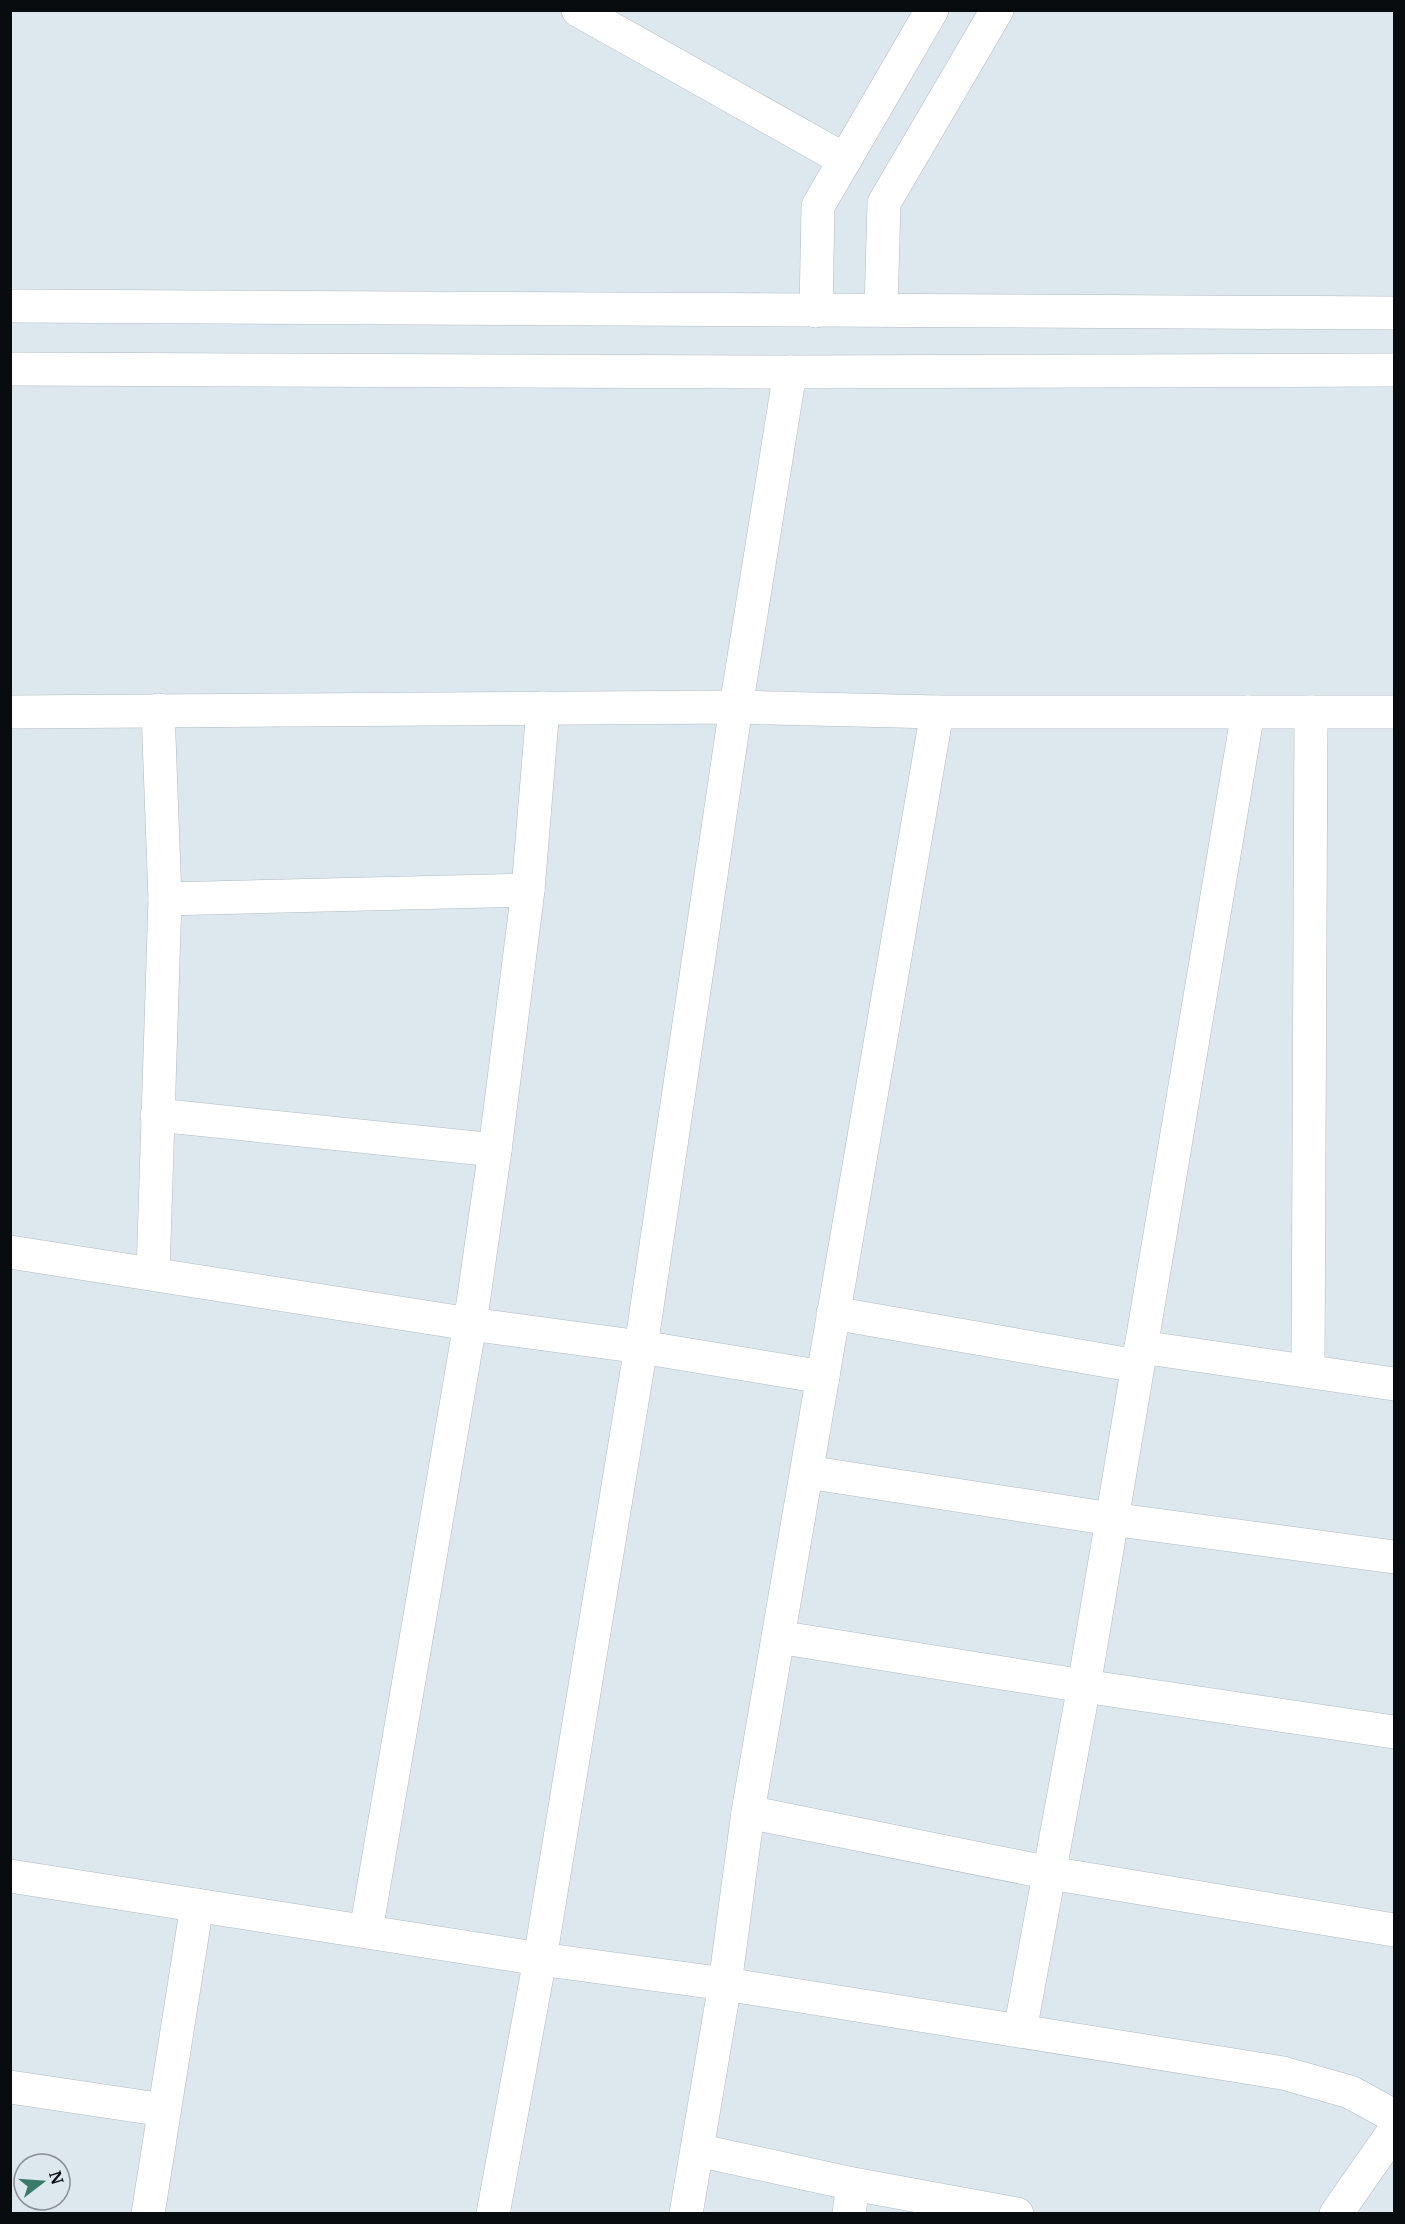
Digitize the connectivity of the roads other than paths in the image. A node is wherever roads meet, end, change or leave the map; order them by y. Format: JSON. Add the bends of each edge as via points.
{"nodes":[{"id":1,"x":578,"y":10,"type":"edge"},
{"id":2,"x":932,"y":10,"type":"edge"},
{"id":3,"x":997,"y":10,"type":"edge"},
{"id":4,"x":845,"y":160,"type":"junction"},
{"id":5,"x":10,"y":306,"type":"edge"},
{"id":6,"x":881,"y":310,"type":"junction"},
{"id":7,"x":816,"y":311,"type":"junction"},
{"id":8,"x":1395,"y":313,"type":"edge"},
{"id":9,"x":10,"y":369,"type":"edge"},
{"id":10,"x":1395,"y":370,"type":"edge"},
{"id":11,"x":790,"y":372,"type":"junction"},
{"id":12,"x":736,"y":707,"type":"junction"},
{"id":13,"x":543,"y":708,"type":"junction"},
{"id":14,"x":158,"y":710,"type":"junction"},
{"id":15,"x":10,"y":712,"type":"edge"},
{"id":16,"x":937,"y":712,"type":"junction"},
{"id":17,"x":1248,"y":712,"type":"junction"},
{"id":18,"x":1311,"y":712,"type":"junction"},
{"id":19,"x":1395,"y":712,"type":"edge"},
{"id":20,"x":528,"y":890,"type":"junction"},
{"id":21,"x":165,"y":898,"type":"junction"},
{"id":22,"x":157,"y":1115,"type":"junction"},
{"id":23,"x":495,"y":1150,"type":"junction"},
{"id":24,"x":10,"y":1252,"type":"edge"},
{"id":25,"x":153,"y":1274,"type":"junction"},
{"id":26,"x":833,"y":1313,"type":"junction"},
{"id":27,"x":470,"y":1324,"type":"junction"},
{"id":28,"x":641,"y":1347,"type":"junction"},
{"id":29,"x":1139,"y":1357,"type":"junction"},
{"id":30,"x":1308,"y":1371,"type":"junction"},
{"id":31,"x":823,"y":1377,"type":"junction"},
{"id":32,"x":1395,"y":1384,"type":"edge"},
{"id":33,"x":807,"y":1472,"type":"junction"},
{"id":34,"x":1111,"y":1519,"type":"junction"},
{"id":35,"x":1395,"y":1557,"type":"edge"},
{"id":36,"x":778,"y":1637,"type":"junction"},
{"id":37,"x":1084,"y":1686,"type":"junction"},
{"id":38,"x":1395,"y":1732,"type":"edge"},
{"id":39,"x":748,"y":1812,"type":"junction"},
{"id":40,"x":1050,"y":1873,"type":"junction"},
{"id":41,"x":10,"y":1876,"type":"edge"},
{"id":42,"x":197,"y":1905,"type":"junction"},
{"id":43,"x":1395,"y":1930,"type":"edge"},
{"id":44,"x":366,"y":1931,"type":"junction"},
{"id":45,"x":540,"y":1959,"type":"junction"},
{"id":46,"x":725,"y":1984,"type":"junction"},
{"id":47,"x":1020,"y":2031,"type":"junction"},
{"id":48,"x":10,"y":2086,"type":"edge"},
{"id":49,"x":164,"y":2110,"type":"junction"},
{"id":50,"x":1395,"y":2116,"type":"edge"},
{"id":51,"x":1395,"y":2131,"type":"edge"},
{"id":52,"x":697,"y":2150,"type":"junction"},
{"id":53,"x":851,"y":2199,"type":"edge"},
{"id":54,"x":148,"y":2214,"type":"edge"},
{"id":55,"x":493,"y":2214,"type":"edge"},
{"id":56,"x":686,"y":2214,"type":"edge"},
{"id":57,"x":1017,"y":2214,"type":"edge"},
{"id":58,"x":1336,"y":2214,"type":"edge"}],
"edges":[{"from":1,"to":4,"type":"street"},
{"from":2,"to":4,"type":"street"},
{"from":3,"to":6,"type":"street","via":[[884,203]]},
{"from":4,"to":7,"type":"street","via":[[818,206]]},
{"from":5,"to":7,"type":"street"},
{"from":6,"to":7,"type":"street"},
{"from":6,"to":8,"type":"street"},
{"from":9,"to":11,"type":"street"},
{"from":10,"to":11,"type":"street"},
{"from":11,"to":12,"type":"street"},
{"from":12,"to":13,"type":"street"},
{"from":12,"to":16,"type":"street"},
{"from":12,"to":28,"type":"street"},
{"from":13,"to":14,"type":"street"},
{"from":13,"to":20,"type":"street"},
{"from":14,"to":15,"type":"street"},
{"from":14,"to":21,"type":"street"},
{"from":16,"to":17,"type":"street"},
{"from":16,"to":26,"type":"street"},
{"from":17,"to":18,"type":"street"},
{"from":17,"to":29,"type":"street"},
{"from":18,"to":19,"type":"street"},
{"from":18,"to":30,"type":"street"},
{"from":20,"to":21,"type":"street"},
{"from":20,"to":23,"type":"street"},
{"from":21,"to":22,"type":"street"},
{"from":22,"to":23,"type":"street"},
{"from":22,"to":25,"type":"street"},
{"from":23,"to":27,"type":"street"},
{"from":24,"to":25,"type":"street"},
{"from":25,"to":27,"type":"street"},
{"from":26,"to":29,"type":"street"},
{"from":26,"to":31,"type":"street"},
{"from":27,"to":28,"type":"street"},
{"from":27,"to":44,"type":"street"},
{"from":28,"to":31,"type":"street"},
{"from":28,"to":45,"type":"street"},
{"from":29,"to":30,"type":"street"},
{"from":29,"to":34,"type":"street"},
{"from":30,"to":32,"type":"street"},
{"from":31,"to":33,"type":"street"},
{"from":33,"to":34,"type":"street"},
{"from":33,"to":36,"type":"street"},
{"from":34,"to":35,"type":"street"},
{"from":34,"to":37,"type":"street"},
{"from":36,"to":37,"type":"street"},
{"from":36,"to":39,"type":"street"},
{"from":37,"to":38,"type":"street"},
{"from":37,"to":40,"type":"street"},
{"from":39,"to":40,"type":"street"},
{"from":39,"to":46,"type":"street"},
{"from":40,"to":43,"type":"street"},
{"from":40,"to":47,"type":"street"},
{"from":41,"to":42,"type":"street"},
{"from":42,"to":44,"type":"street"},
{"from":42,"to":49,"type":"street"},
{"from":44,"to":45,"type":"street"},
{"from":45,"to":46,"type":"street"},
{"from":45,"to":55,"type":"street"},
{"from":46,"to":47,"type":"street"},
{"from":46,"to":52,"type":"street"},
{"from":47,"to":50,"type":"street","via":[[1283,2073],[1350,2092]]},
{"from":48,"to":49,"type":"street"},
{"from":49,"to":54,"type":"street"},
{"from":51,"to":58,"type":"street"},
{"from":52,"to":53,"type":"street"},
{"from":52,"to":56,"type":"street"},
{"from":53,"to":57,"type":"street"}]}
